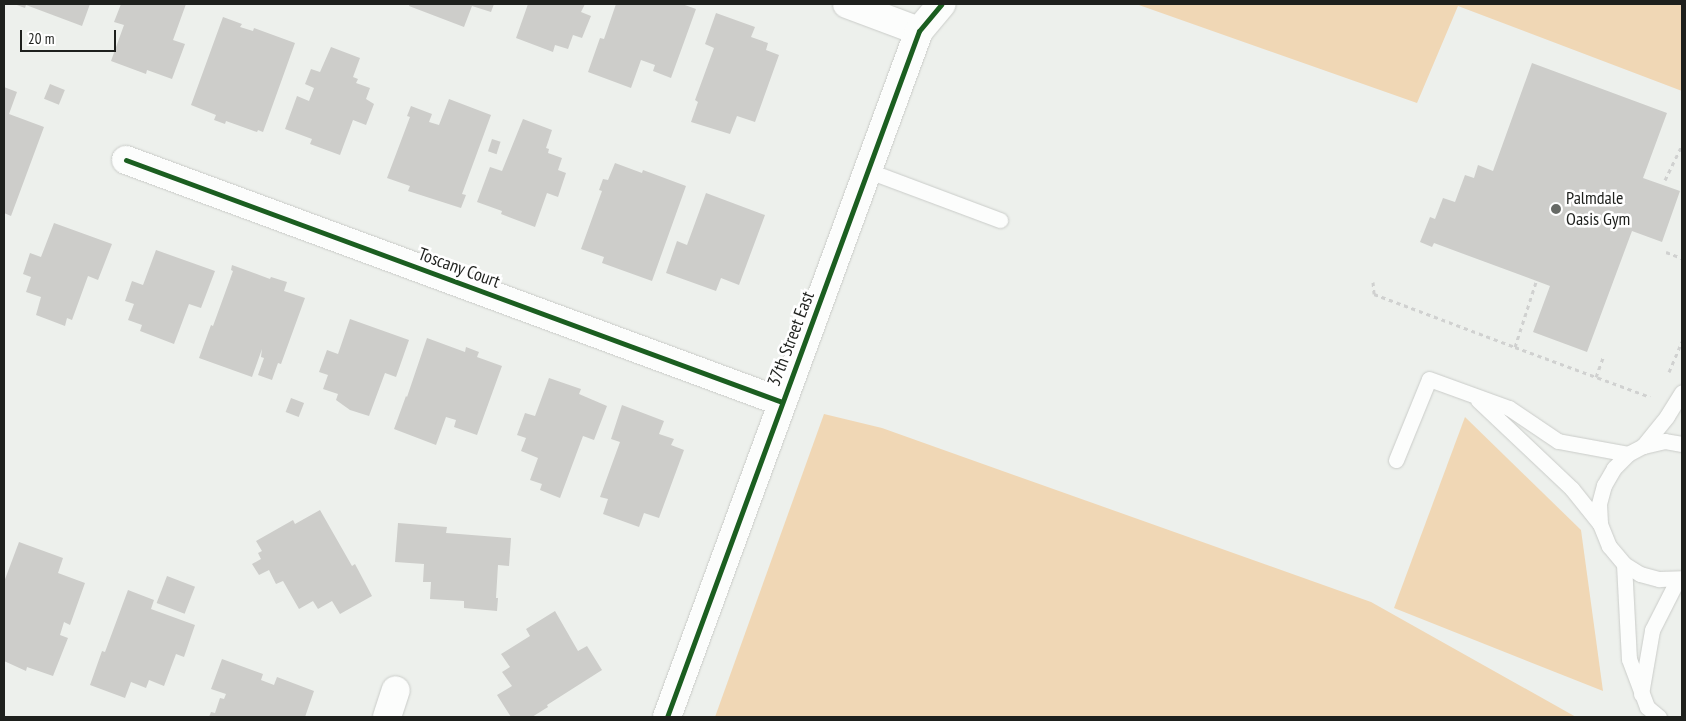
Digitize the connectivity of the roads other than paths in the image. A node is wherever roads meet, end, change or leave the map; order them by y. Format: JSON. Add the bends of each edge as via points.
{"nodes":[{"id":1,"x":847,"y":4,"type":"edge"},
{"id":2,"x":942,"y":4,"type":"edge"},
{"id":3,"x":919,"y":31,"type":"junction"},
{"id":4,"x":126,"y":160,"type":"dead end"},
{"id":5,"x":869,"y":172,"type":"junction"},
{"id":6,"x":1000,"y":220,"type":"dead end"},
{"id":7,"x":1682,"y":392,"type":"edge"},
{"id":8,"x":1474,"y":395,"type":"junction"},
{"id":9,"x":782,"y":402,"type":"junction"},
{"id":10,"x":1682,"y":444,"type":"edge"},
{"id":11,"x":1643,"y":446,"type":"junction"},
{"id":12,"x":1628,"y":454,"type":"junction"},
{"id":13,"x":1396,"y":460,"type":"dead end"},
{"id":14,"x":1600,"y":524,"type":"junction"},
{"id":15,"x":1624,"y":564,"type":"junction"},
{"id":16,"x":1680,"y":579,"type":"edge"},
{"id":17,"x":396,"y":690,"type":"dead end"},
{"id":18,"x":1641,"y":695,"type":"junction"},
{"id":19,"x":387,"y":717,"type":"edge"},
{"id":20,"x":666,"y":717,"type":"edge"},
{"id":21,"x":1659,"y":717,"type":"edge"}],
"edges":[{"from":1,"to":3,"type":"street"},
{"from":2,"to":3,"type":"street","name":"37th Street East"},
{"from":3,"to":5,"type":"street","name":"37th Street East"},
{"from":4,"to":9,"type":"street","name":"Toscany Court"},
{"from":5,"to":6,"type":"lane"},
{"from":5,"to":9,"type":"street","name":"37th Street East"},
{"from":7,"to":11,"type":"lane","via":[[1668,416]]},
{"from":8,"to":12,"type":"lane","via":[[1509,408],[1558,441]]},
{"from":8,"to":13,"type":"lane","via":[[1429,379]]},
{"from":8,"to":14,"type":"lane","via":[[1572,489]]},
{"from":9,"to":20,"type":"street","name":"37th Street East"},
{"from":10,"to":11,"type":"lane","via":[[1665,441]]},
{"from":11,"to":12,"type":"lane"},
{"from":12,"to":14,"type":"lane","via":[[1604,485],[1599,504]]},
{"from":14,"to":15,"type":"lane","via":[[1609,546]]},
{"from":15,"to":16,"type":"lane","via":[[1640,574],[1659,579]]},
{"from":15,"to":18,"type":"lane","via":[[1628,659]]},
{"from":16,"to":18,"type":"lane","via":[[1652,630]]},
{"from":17,"to":19,"type":"street"},
{"from":18,"to":21,"type":"lane"}]}
